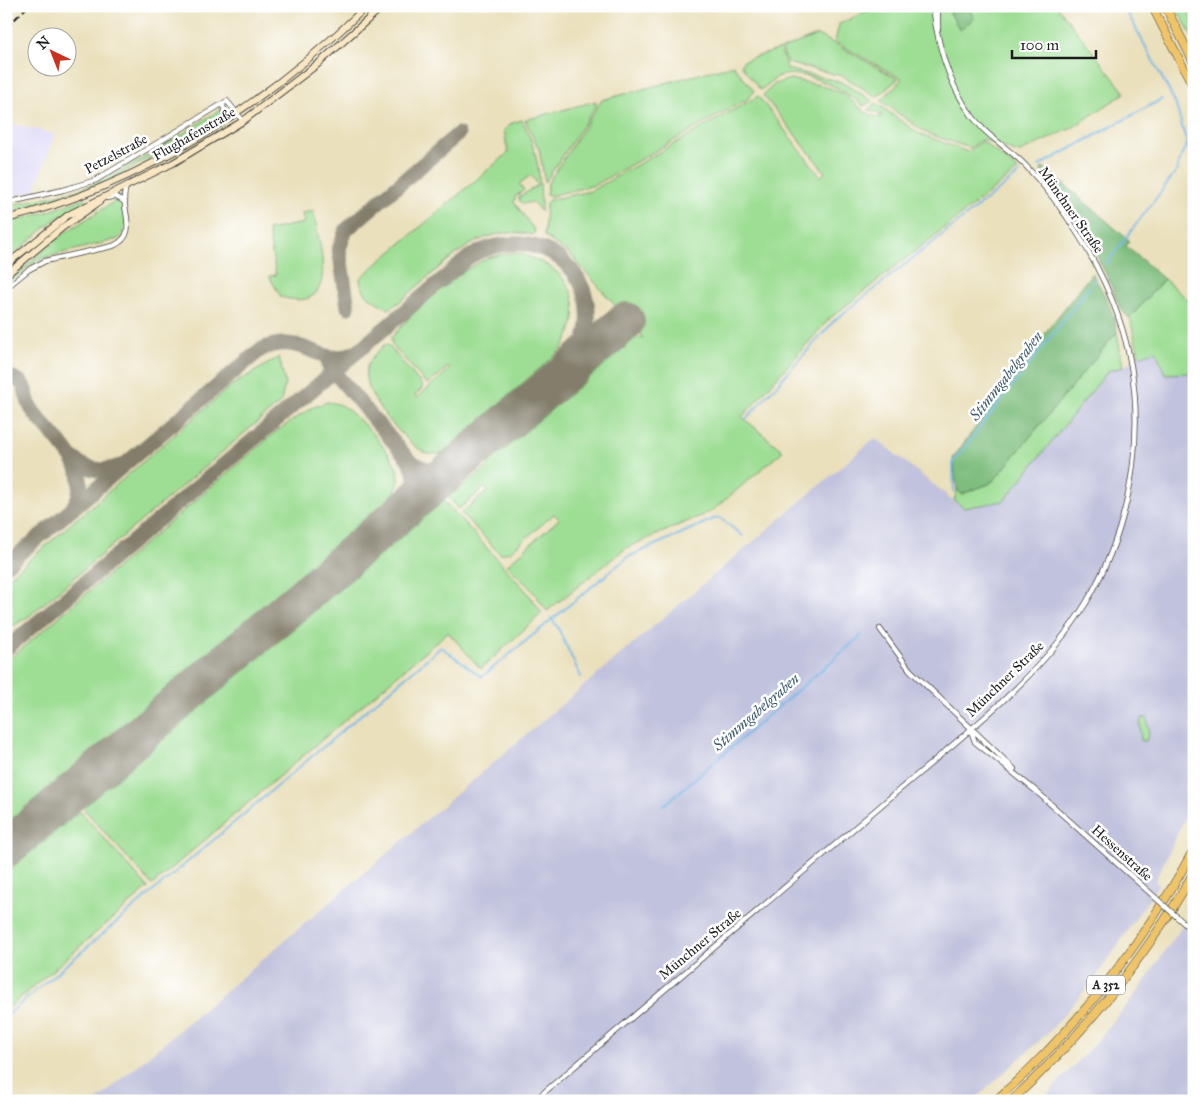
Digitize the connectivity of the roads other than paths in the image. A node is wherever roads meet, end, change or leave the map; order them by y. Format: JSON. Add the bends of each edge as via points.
{"nodes":[{"id":1,"x":367,"y":6,"type":"edge"},
{"id":2,"x":383,"y":6,"type":"edge"},
{"id":3,"x":934,"y":6,"type":"edge"},
{"id":4,"x":938,"y":6,"type":"edge"},
{"id":5,"x":1152,"y":6,"type":"edge"},
{"id":6,"x":1165,"y":6,"type":"edge"},
{"id":7,"x":1189,"y":6,"type":"edge"},
{"id":8,"x":1194,"y":14,"type":"edge"},
{"id":9,"x":938,"y":31,"type":"junction"},
{"id":10,"x":1194,"y":62,"type":"edge"},
{"id":11,"x":1194,"y":88,"type":"edge"},
{"id":12,"x":225,"y":103,"type":"junction"},
{"id":13,"x":237,"y":111,"type":"junction"},
{"id":14,"x":226,"y":118,"type":"junction"},
{"id":15,"x":244,"y":121,"type":"junction"},
{"id":16,"x":128,"y":184,"type":"junction"},
{"id":17,"x":113,"y":191,"type":"junction"},
{"id":18,"x":101,"y":201,"type":"junction"},
{"id":19,"x":125,"y":202,"type":"junction"},
{"id":20,"x":6,"y":204,"type":"edge"},
{"id":21,"x":6,"y":219,"type":"edge"},
{"id":22,"x":6,"y":265,"type":"edge"},
{"id":23,"x":6,"y":275,"type":"edge"},
{"id":24,"x":6,"y":288,"type":"edge"},
{"id":25,"x":880,"y":630,"type":"dead end"},
{"id":26,"x":970,"y":728,"type":"junction"},
{"id":27,"x":1194,"y":849,"type":"edge"},
{"id":28,"x":1194,"y":872,"type":"edge"},
{"id":29,"x":1194,"y":932,"type":"edge"},
{"id":30,"x":534,"y":1101,"type":"edge"},
{"id":31,"x":995,"y":1101,"type":"edge"},
{"id":32,"x":1011,"y":1101,"type":"edge"}],
"edges":[{"from":1,"to":13,"type":"main road","name":"Flughafenstraße","via":[[307,60]]},
{"from":2,"to":15,"type":"main road","name":"Flughafenstraße","via":[[319,64]]},
{"from":3,"to":9,"type":"street","name":"Münchner Straße"},
{"from":4,"to":9,"type":"street","name":"Münchner Straße"},
{"from":5,"to":11,"type":"highway"},
{"from":6,"to":10,"type":"highway"},
{"from":7,"to":8,"type":"highway"},
{"from":9,"to":26,"type":"street","name":"Münchner Straße","via":[[945,65],[965,106],[986,132],[1029,170],[1072,227],[1098,270],[1118,314],[1127,344],[1135,409],[1134,464],[1127,500],[1113,546],[1093,590],[1067,632],[1041,663]]},
{"from":12,"to":13,"type":"street"},
{"from":12,"to":14,"type":"street"},
{"from":12,"to":20,"type":"street","name":"Petzelstraße","via":[[96,180]]},
{"from":13,"to":14,"type":"main road","name":"Flughafenstraße"},
{"from":13,"to":15,"type":"street"},
{"from":14,"to":21,"type":"main road","name":"Flughafenstraße","via":[[121,178],[61,203]]},
{"from":15,"to":16,"type":"main road","name":"Flughafenstraße","via":[[173,163]]},
{"from":16,"to":17,"type":"main road","name":"Flughafenstraße"},
{"from":16,"to":19,"type":"street"},
{"from":17,"to":18,"type":"main road"},
{"from":17,"to":22,"type":"main road","name":"Flughafenstraße","via":[[62,219]]},
{"from":18,"to":19,"type":"street","via":[[115,196]]},
{"from":18,"to":23,"type":"main road","via":[[76,217]]},
{"from":19,"to":24,"type":"street","via":[[129,228],[121,241],[113,246],[39,263]]},
{"from":25,"to":26,"type":"street","name":"Hessenstraße","via":[[910,670]]},
{"from":26,"to":29,"type":"street","name":"Hessenstraße","bridge":true},
{"from":26,"to":30,"type":"street","name":"Münchner Straße"},
{"from":27,"to":31,"type":"highway","number":"A 352","via":[[1166,900],[1119,969],[1064,1034]]},
{"from":28,"to":32,"type":"highway","number":"A 352","via":[[1154,937],[1100,1010]]}]}
